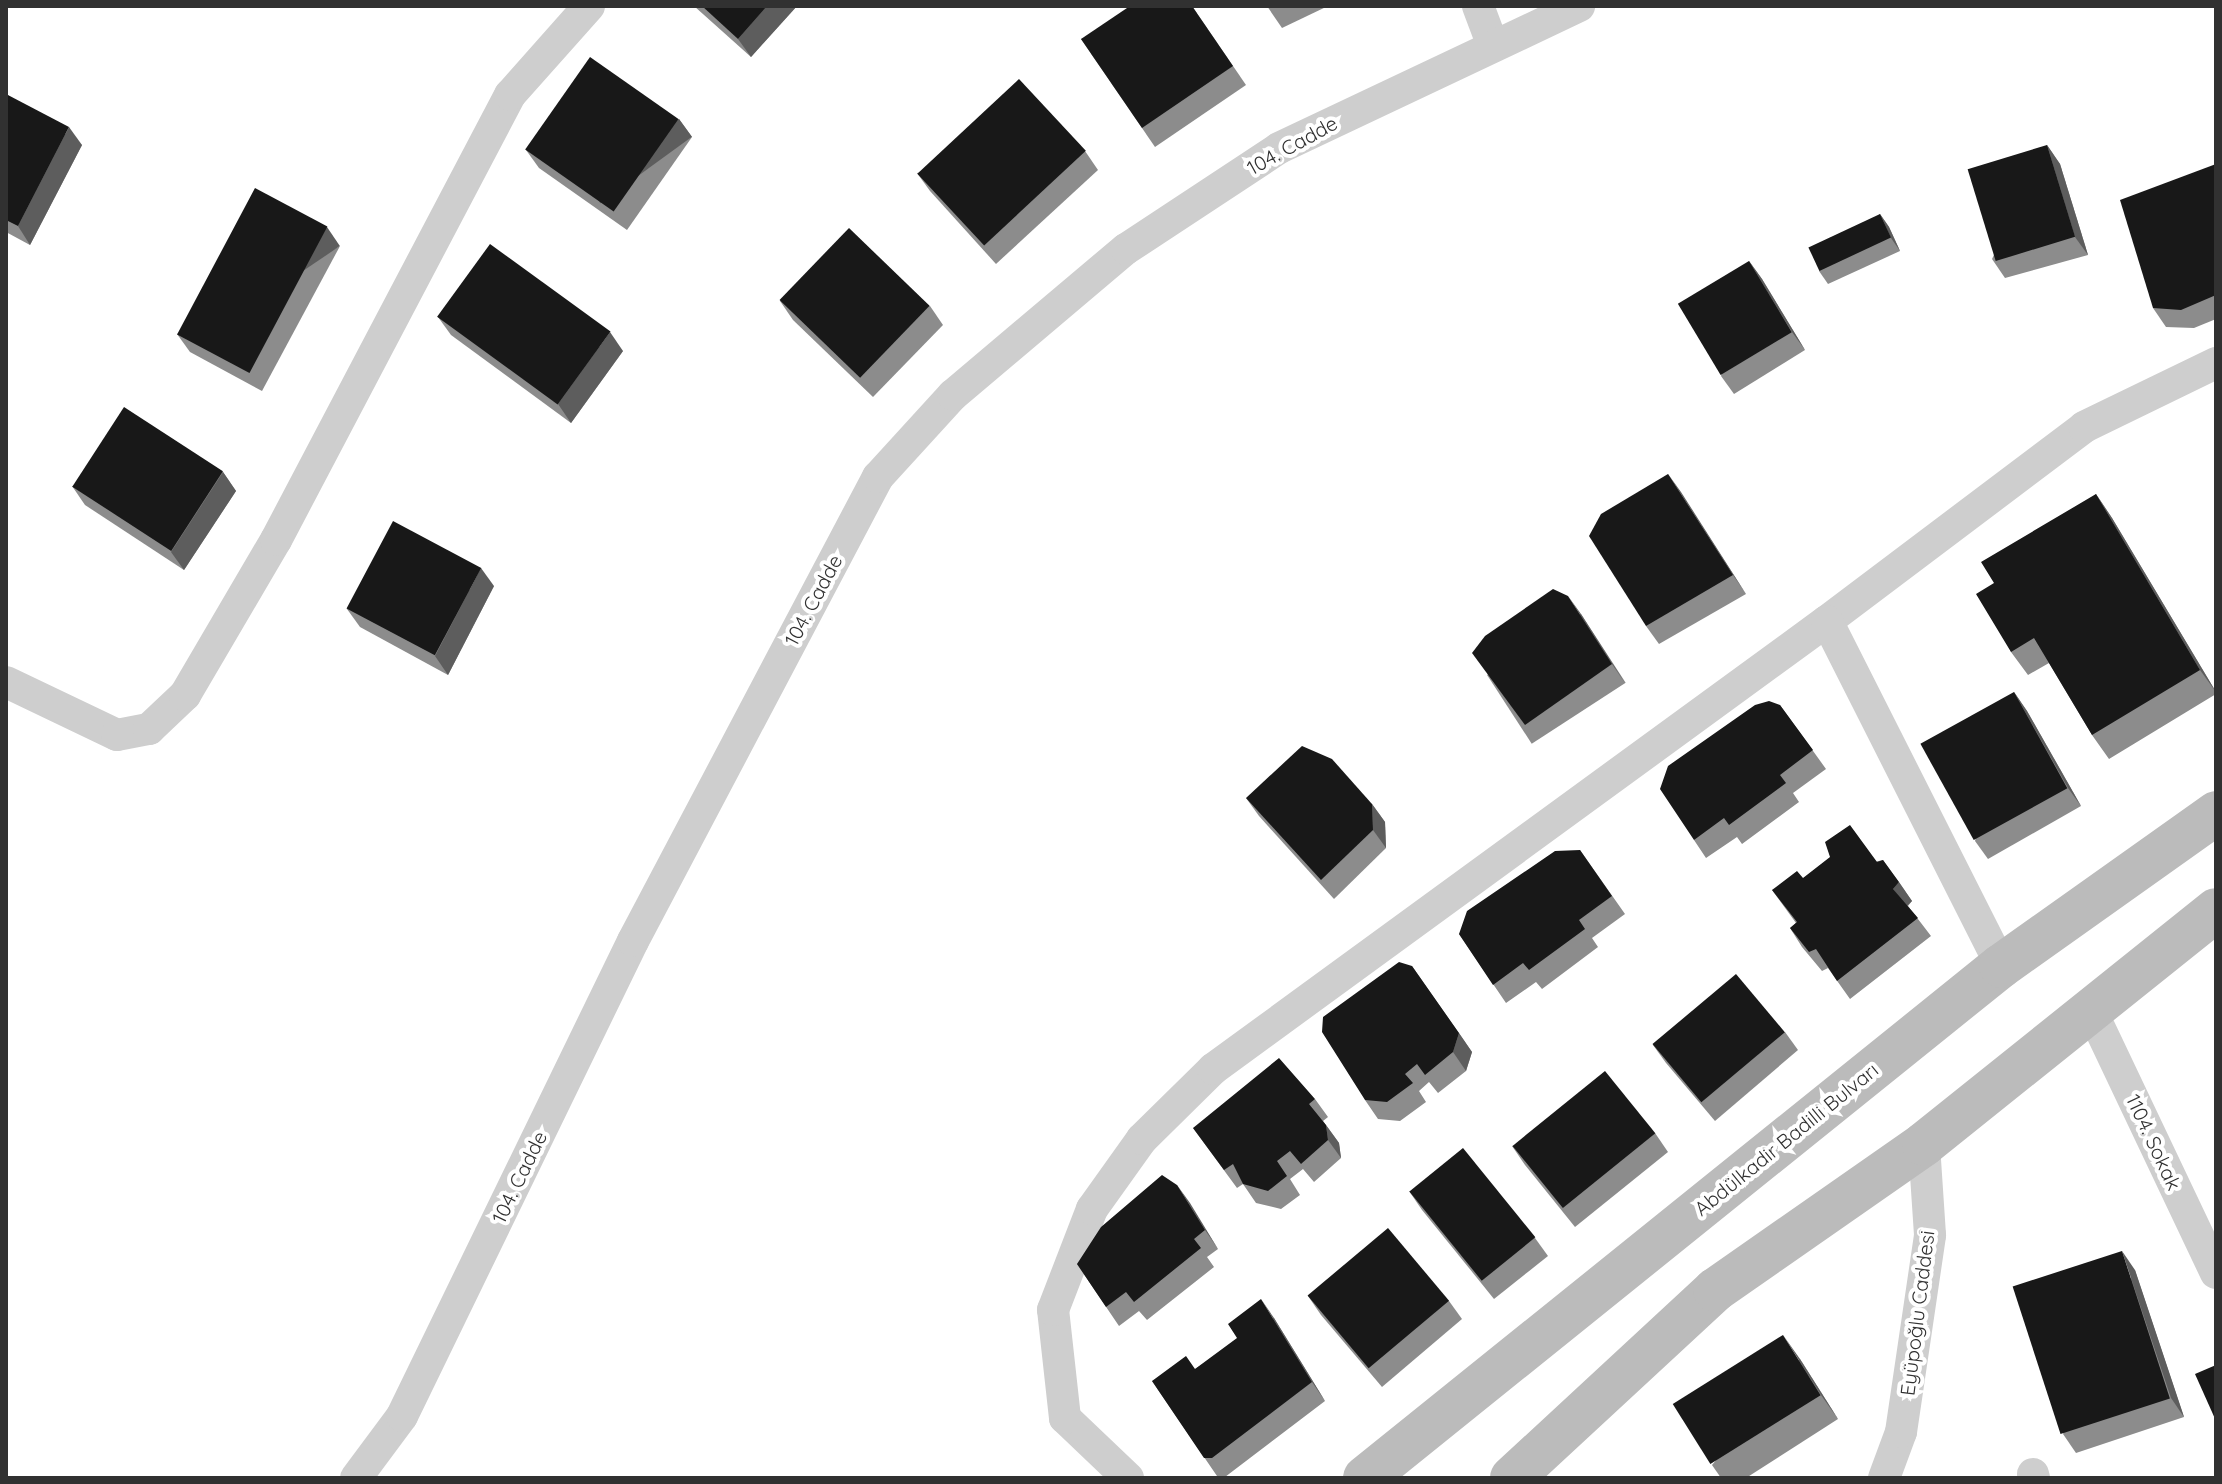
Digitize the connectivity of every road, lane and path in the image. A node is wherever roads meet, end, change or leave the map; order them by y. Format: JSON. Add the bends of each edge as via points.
{"nodes":[{"id":1,"x":589,"y":6,"type":"edge"},
{"id":2,"x":1478,"y":6,"type":"edge"},
{"id":3,"x":1579,"y":6,"type":"edge"},
{"id":4,"x":1493,"y":46,"type":"junction"},
{"id":5,"x":2216,"y":363,"type":"edge"},
{"id":6,"x":1827,"y":621,"type":"junction"},
{"id":7,"x":6,"y":682,"type":"edge"},
{"id":8,"x":2216,"y":813,"type":"edge"},
{"id":9,"x":2216,"y":910,"type":"edge"},
{"id":10,"x":2001,"y":966,"type":"junction"},
{"id":11,"x":2091,"y":1010,"type":"junction"},
{"id":12,"x":1924,"y":1144,"type":"junction"},
{"id":13,"x":2216,"y":1273,"type":"edge"},
{"id":14,"x":356,"y":1478,"type":"edge"},
{"id":15,"x":1128,"y":1478,"type":"edge"},
{"id":16,"x":1365,"y":1478,"type":"edge"},
{"id":17,"x":1512,"y":1478,"type":"edge"},
{"id":18,"x":1884,"y":1478,"type":"edge"}],
"edges":[{"from":1,"to":7,"type":"street","via":[[510,95],[276,540],[185,695],[149,729],[117,735]]},
{"from":2,"to":4,"type":"street"},
{"from":3,"to":4,"type":"street","name":"104. Cadde"},
{"from":4,"to":14,"type":"street","name":"104. Cadde","via":[[1279,148],[1126,249],[953,395],[878,477],[633,941],[402,1416]]},
{"from":5,"to":6,"type":"street","via":[[2084,427]]},
{"from":6,"to":10,"type":"street"},
{"from":6,"to":15,"type":"street","via":[[1213,1069],[1142,1139],[1092,1209],[1053,1310],[1065,1418]]},
{"from":8,"to":10,"type":"main road","name":"Abdülkadir Badilli Bulvarı"},
{"from":9,"to":11,"type":"main road"},
{"from":10,"to":16,"type":"main road","name":"Abdülkadir Badilli Bulvarı"},
{"from":11,"to":12,"type":"main road"},
{"from":11,"to":13,"type":"street","name":"1104. Sokak"},
{"from":12,"to":17,"type":"main road","via":[[1715,1290]]},
{"from":12,"to":18,"type":"street","name":"Eyüpoğlu Caddesi","via":[[1930,1235],[1901,1432]]}]}
